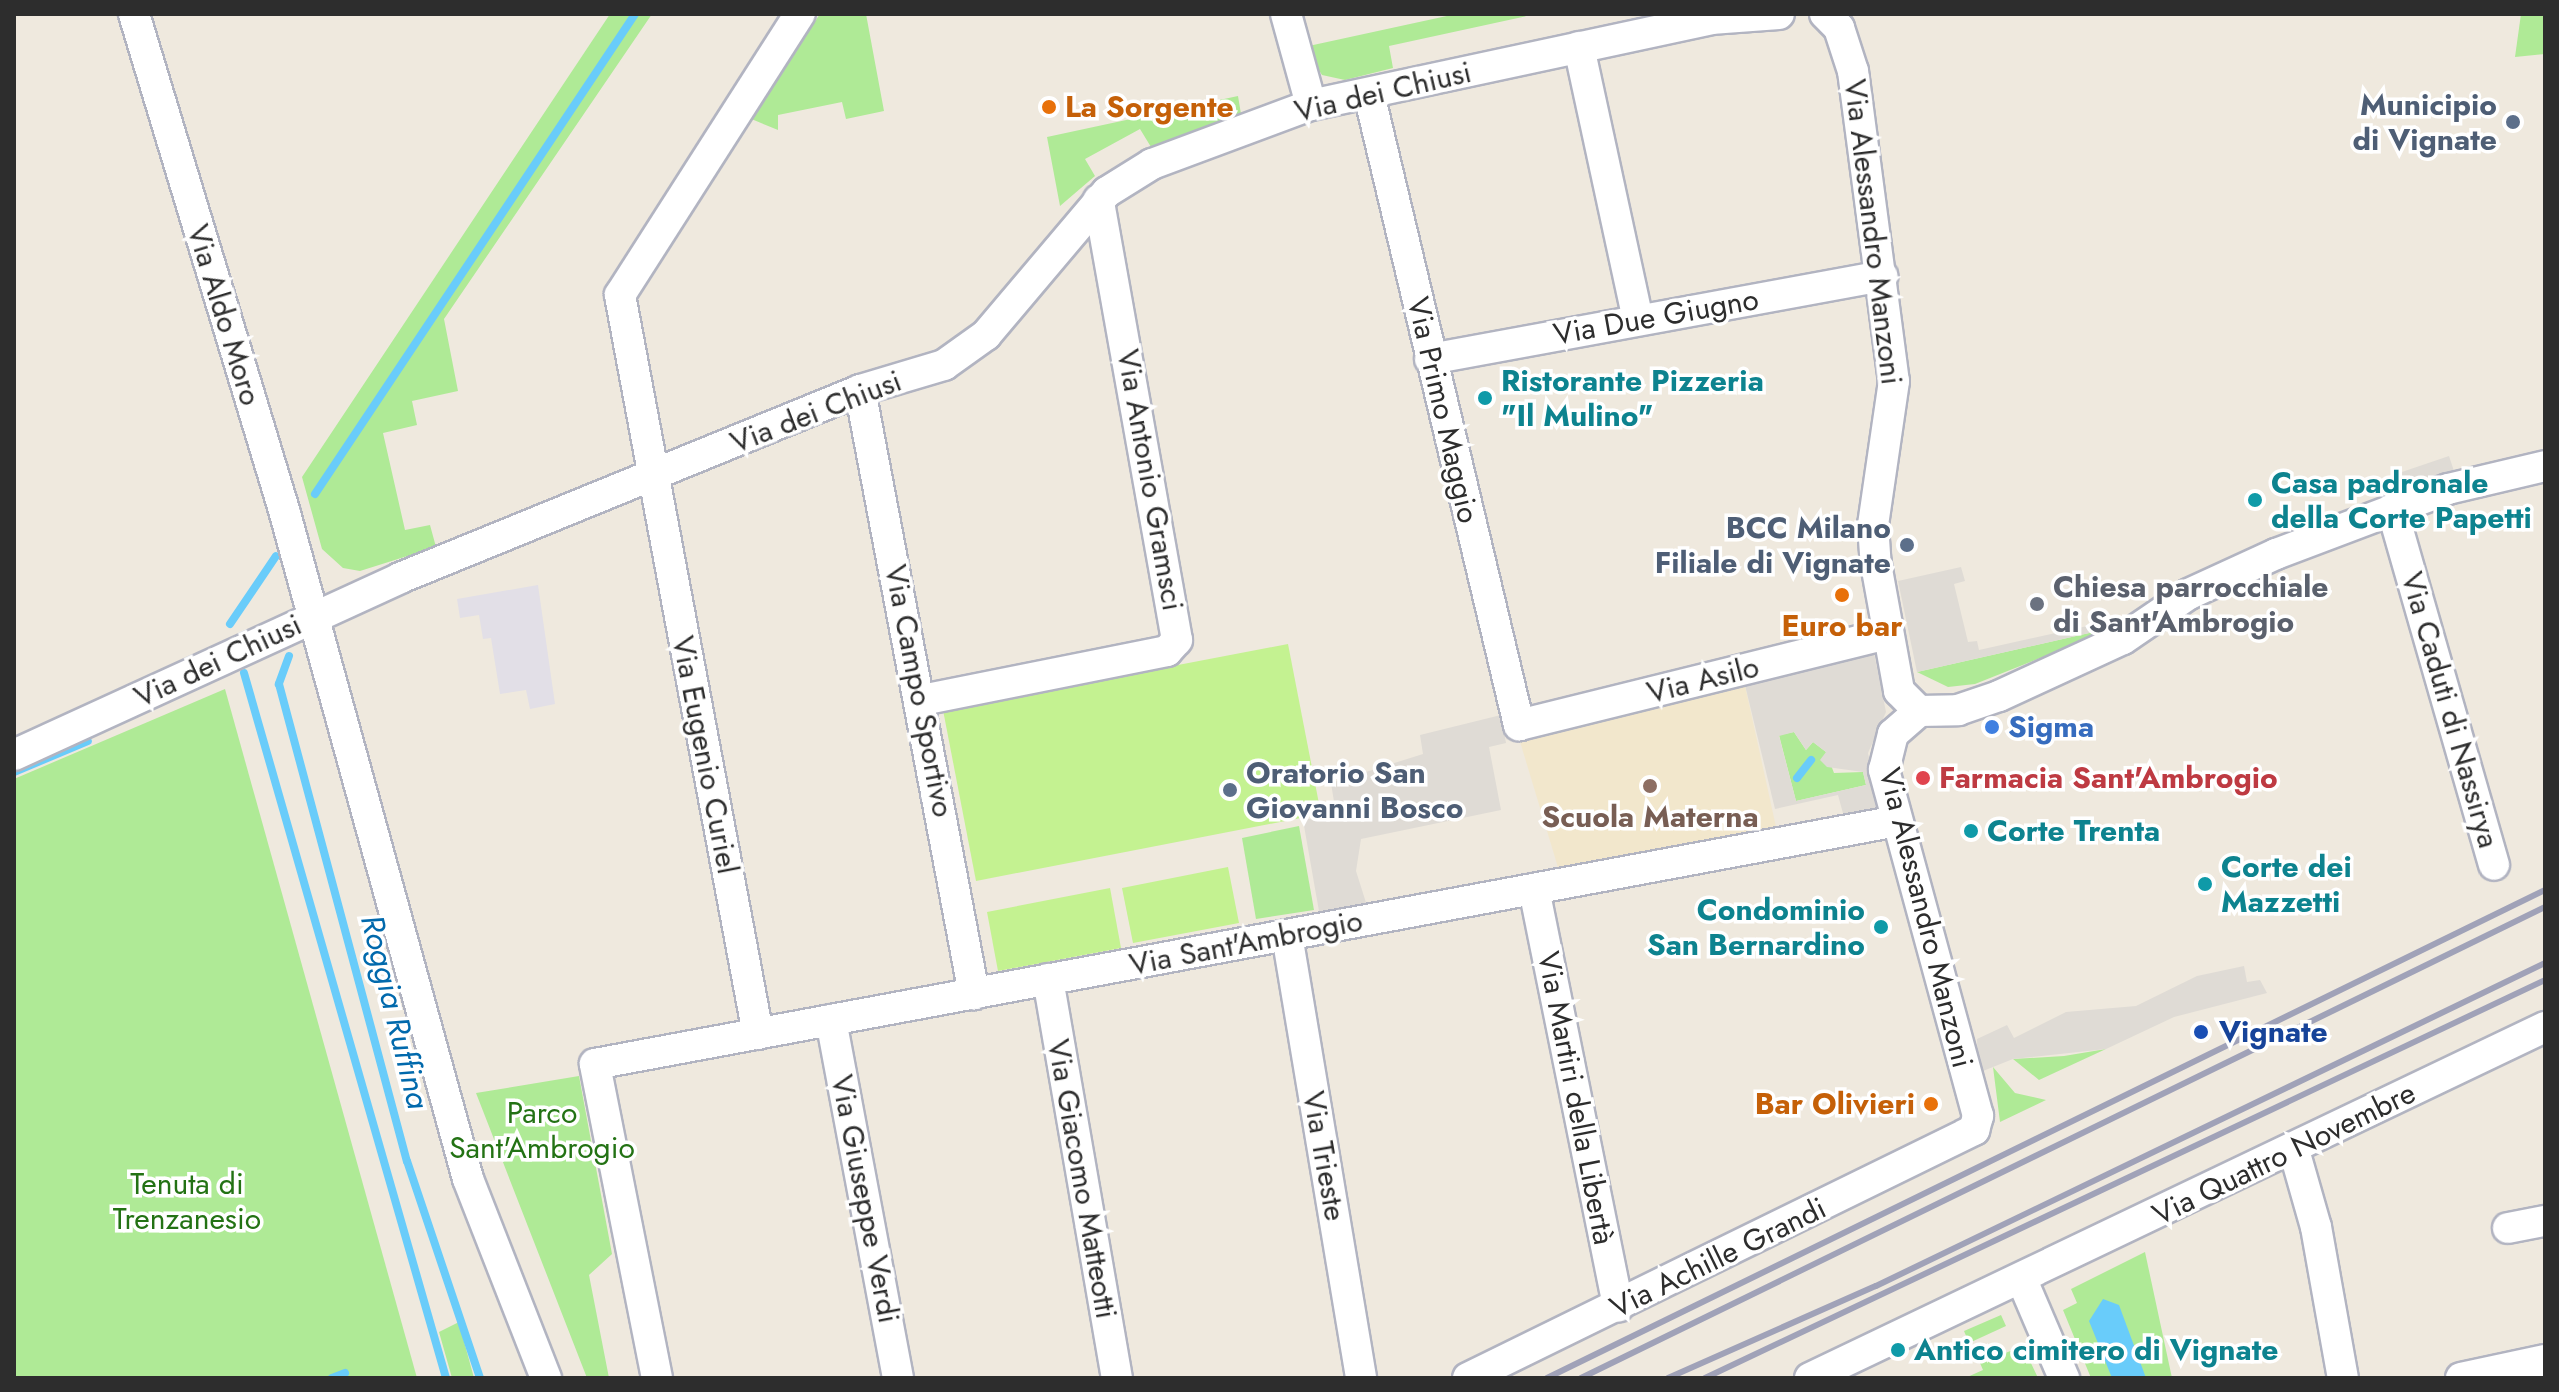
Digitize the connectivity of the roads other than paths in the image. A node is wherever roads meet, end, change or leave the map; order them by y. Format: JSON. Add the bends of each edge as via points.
{"nodes":[{"id":1,"x":134,"y":14,"type":"edge"},
{"id":2,"x":800,"y":14,"type":"edge"},
{"id":3,"x":1286,"y":14,"type":"edge"},
{"id":4,"x":1630,"y":14,"type":"edge"},
{"id":5,"x":1779,"y":14,"type":"edge"},
{"id":6,"x":1825,"y":14,"type":"edge"},
{"id":7,"x":1708,"y":16,"type":"edge"},
{"id":8,"x":1579,"y":47,"type":"junction"},
{"id":9,"x":1369,"y":94,"type":"junction"},
{"id":10,"x":1311,"y":105,"type":"junction"},
{"id":11,"x":1099,"y":200,"type":"junction"},
{"id":12,"x":1882,"y":276,"type":"junction"},
{"id":13,"x":1638,"y":320,"type":"junction"},
{"id":14,"x":1430,"y":359,"type":"junction"},
{"id":15,"x":860,"y":390,"type":"junction"},
{"id":16,"x":2545,"y":466,"type":"edge"},
{"id":17,"x":653,"y":477,"type":"junction"},
{"id":18,"x":2392,"y":509,"type":"junction"},
{"id":19,"x":314,"y":616,"type":"junction"},
{"id":20,"x":1888,"y":634,"type":"junction"},
{"id":21,"x":922,"y":700,"type":"junction"},
{"id":22,"x":1919,"y":711,"type":"junction"},
{"id":23,"x":1519,"y":725,"type":"joint"},
{"id":24,"x":14,"y":755,"type":"edge"},
{"id":25,"x":1897,"y":821,"type":"junction"},
{"id":26,"x":2494,"y":865,"type":"dead end"},
{"id":27,"x":1534,"y":889,"type":"junction"},
{"id":28,"x":1287,"y":935,"type":"junction"},
{"id":29,"x":1048,"y":979,"type":"junction"},
{"id":30,"x":974,"y":994,"type":"junction"},
{"id":31,"x":831,"y":1020,"type":"junction"},
{"id":32,"x":2543,"y":1033,"type":"edge"},
{"id":33,"x":758,"y":1034,"type":"junction"},
{"id":34,"x":1967,"y":1135,"type":"joint"},
{"id":35,"x":2294,"y":1150,"type":"junction"},
{"id":36,"x":2545,"y":1221,"type":"edge"},
{"id":37,"x":2508,"y":1228,"type":"dead end"},
{"id":38,"x":2022,"y":1280,"type":"junction"},
{"id":39,"x":1618,"y":1307,"type":"junction"},
{"id":40,"x":2545,"y":1360,"type":"edge"},
{"id":41,"x":546,"y":1378,"type":"edge"},
{"id":42,"x":657,"y":1378,"type":"edge"},
{"id":43,"x":898,"y":1378,"type":"edge"},
{"id":44,"x":1117,"y":1378,"type":"edge"},
{"id":45,"x":1361,"y":1378,"type":"edge"},
{"id":46,"x":1468,"y":1378,"type":"edge"},
{"id":47,"x":1810,"y":1378,"type":"edge"},
{"id":48,"x":2064,"y":1378,"type":"edge"},
{"id":49,"x":2343,"y":1378,"type":"edge"},
{"id":50,"x":2461,"y":1378,"type":"edge"}],
"edges":[{"from":1,"to":19,"type":"street","name":"Via Aldo Moro"},
{"from":2,"to":17,"type":"street","name":"Via Eugenio Curiel","via":[[620,290]]},
{"from":3,"to":10,"type":"street"},
{"from":4,"to":8,"type":"street","name":"Via dei Chiusi"},
{"from":5,"to":7,"type":"street","name":"Via dei Chiusi"},
{"from":6,"to":12,"type":"street","name":"Via Alessandro Manzoni","via":[[1839,28],[1853,71]]},
{"from":7,"to":8,"type":"street","name":"Via dei Chiusi"},
{"from":8,"to":9,"type":"street","name":"Via dei Chiusi"},
{"from":8,"to":13,"type":"street"},
{"from":9,"to":10,"type":"street","name":"Via dei Chiusi"},
{"from":9,"to":14,"type":"street","name":"Via Primo Maggio"},
{"from":10,"to":11,"type":"street","name":"Via dei Chiusi","via":[[1152,164]]},
{"from":11,"to":15,"type":"street","name":"Via dei Chiusi","via":[[972,347],[934,370]]},
{"from":11,"to":21,"type":"street","name":"Via Antonio Gramsci","via":[[1177,640],[1167,651]]},
{"from":12,"to":13,"type":"street","name":"Via Due Giugno"},
{"from":12,"to":20,"type":"street","name":"Via Alessandro Manzoni","via":[[1894,398],[1873,525]]},
{"from":13,"to":14,"type":"street","name":"Via Due Giugno"},
{"from":14,"to":23,"type":"street","name":"Via Primo Maggio"},
{"from":15,"to":17,"type":"street","name":"Via dei Chiusi"},
{"from":15,"to":21,"type":"street","name":"Via Campo Sportivo"},
{"from":16,"to":18,"type":"street"},
{"from":17,"to":19,"type":"street","name":"Via dei Chiusi"},
{"from":17,"to":33,"type":"street","name":"Via Eugenio Curiel"},
{"from":18,"to":22,"type":"street","via":[[2189,594],[2123,639],[1999,696],[1958,710]]},
{"from":18,"to":26,"type":"street","name":"Via Caduti di Nassirya"},
{"from":19,"to":24,"type":"street","name":"Via dei Chiusi"},
{"from":19,"to":41,"type":"street","name":"Via Aldo Moro","via":[[468,1179]]},
{"from":20,"to":22,"type":"street","name":"Via Alessandro Manzoni","via":[[1899,691]]},
{"from":20,"to":23,"type":"street","name":"Via Asilo"},
{"from":21,"to":30,"type":"street","name":"Via Campo Sportivo"},
{"from":22,"to":25,"type":"street","name":"Via Alessandro Manzoni","via":[[1900,725],[1884,755]]},
{"from":25,"to":27,"type":"street","name":"Via Sant'Ambrogio"},
{"from":25,"to":34,"type":"street","name":"Via Alessandro Manzoni","via":[[1978,1116]]},
{"from":27,"to":28,"type":"street","name":"Via Sant'Ambrogio"},
{"from":27,"to":39,"type":"street","name":"Via Martiri della Libertà"},
{"from":28,"to":29,"type":"street","name":"Via Sant'Ambrogio"},
{"from":28,"to":45,"type":"street","name":"Via Trieste"},
{"from":29,"to":30,"type":"street","name":"Via Sant'Ambrogio"},
{"from":29,"to":44,"type":"street","name":"Via Giacomo Matteotti"},
{"from":30,"to":31,"type":"street","name":"Via Sant'Ambrogio"},
{"from":31,"to":33,"type":"street","name":"Via Sant'Ambrogio"},
{"from":31,"to":43,"type":"street","name":"Via Giuseppe Verdi"},
{"from":32,"to":35,"type":"street","name":"Via Quattro Novembre"},
{"from":33,"to":42,"type":"street","name":"Via Sant'Ambrogio","via":[[595,1064]]},
{"from":34,"to":39,"type":"street","name":"Via Achille Grandi"},
{"from":35,"to":38,"type":"street","name":"Via Quattro Novembre"},
{"from":35,"to":49,"type":"street","via":[[2316,1227]]},
{"from":36,"to":37,"type":"street"},
{"from":38,"to":47,"type":"street","name":"Via Quattro Novembre"},
{"from":38,"to":48,"type":"street"},
{"from":39,"to":46,"type":"street","name":"Via Achille Grandi"},
{"from":40,"to":50,"type":"street"}]}
